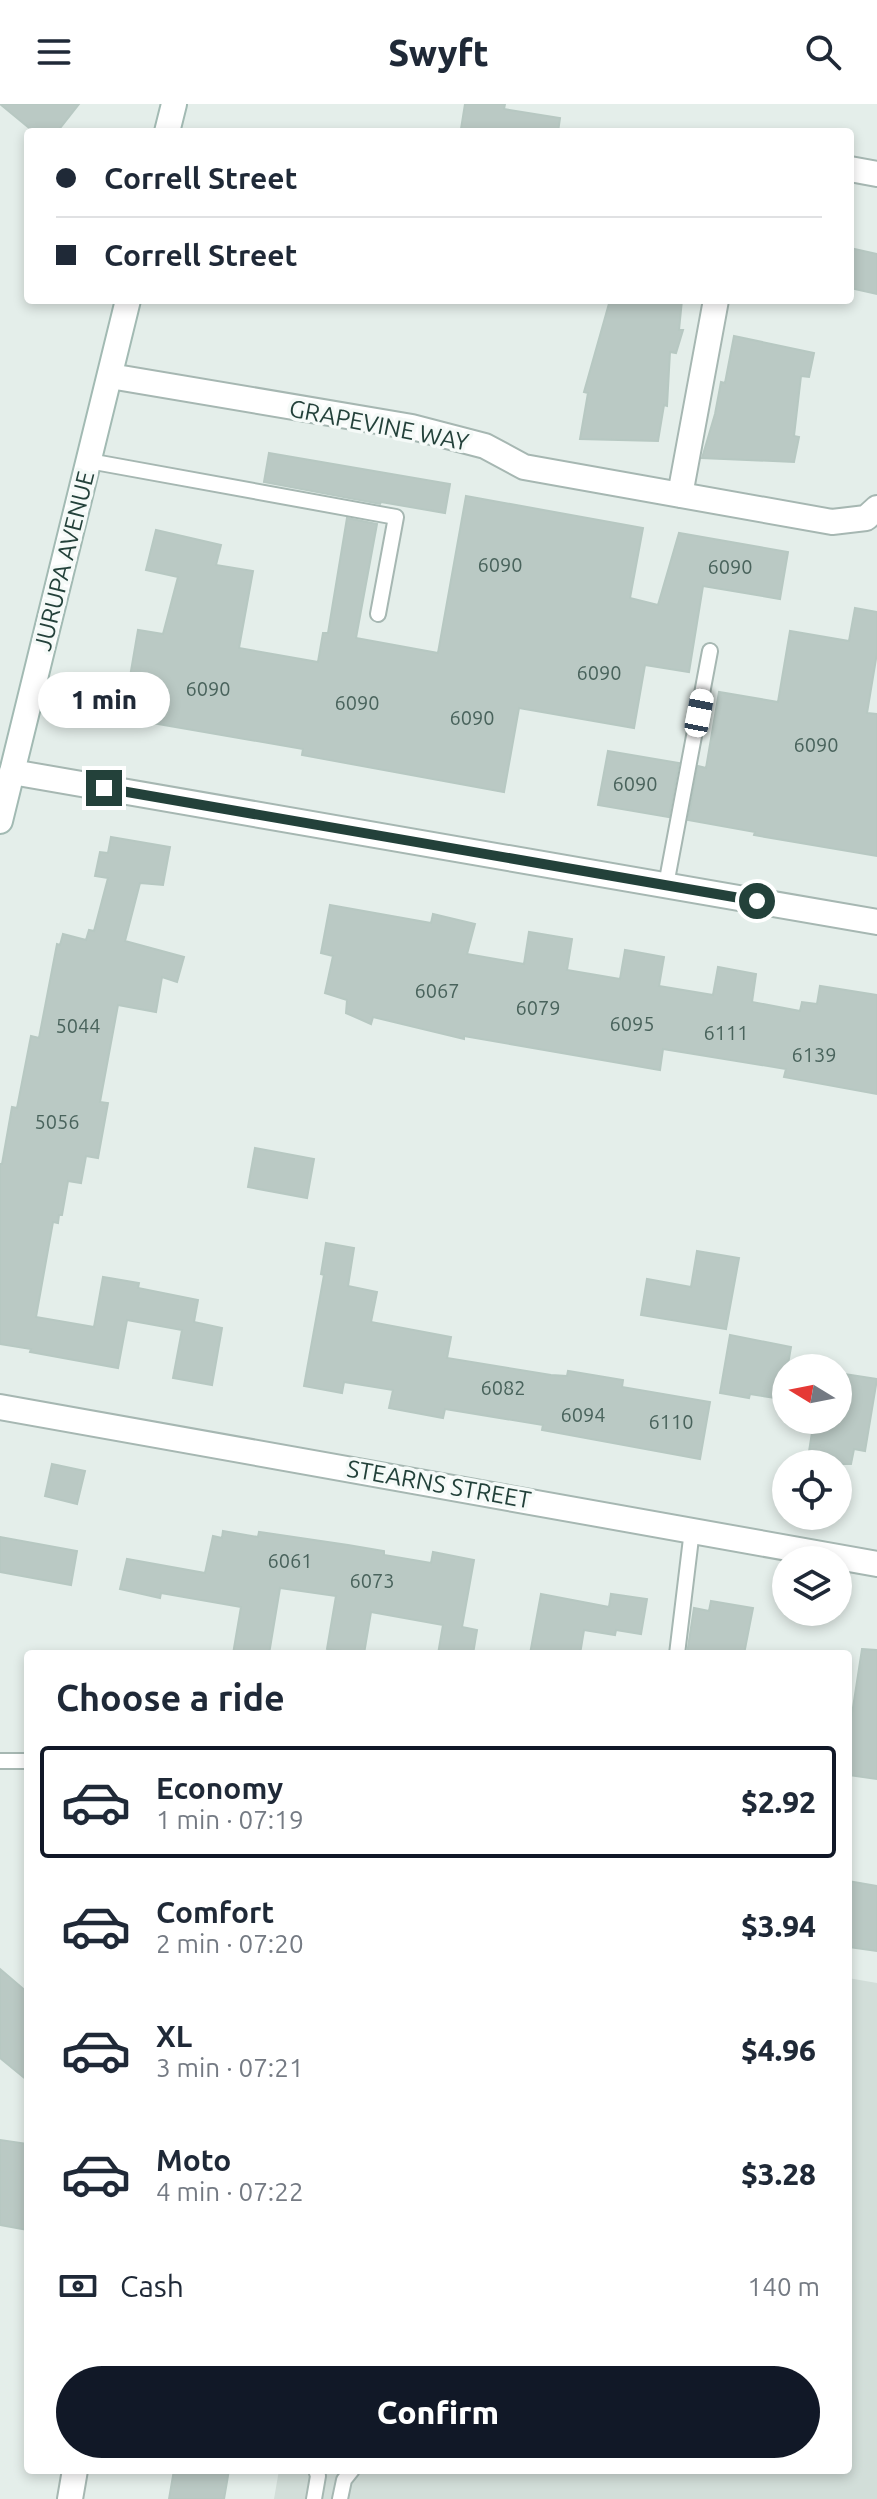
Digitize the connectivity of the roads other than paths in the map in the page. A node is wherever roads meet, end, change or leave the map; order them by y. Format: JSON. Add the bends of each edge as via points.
{"nodes":[{"id":1,"x":174,"y":104,"type":"edge"},
{"id":2,"x":168,"y":128,"type":"edge"},
{"id":3,"x":854,"y":170,"type":"edge"},
{"id":4,"x":877,"y":174,"type":"edge"},
{"id":5,"x":127,"y":304,"type":"edge"},
{"id":6,"x":715,"y":304,"type":"edge"},
{"id":7,"x":110,"y":376,"type":"junction"},
{"id":8,"x":89,"y":461,"type":"junction"},
{"id":9,"x":680,"y":495,"type":"junction"},
{"id":10,"x":877,"y":508,"type":"edge"},
{"id":11,"x":378,"y":614,"type":"dead end"},
{"id":12,"x":710,"y":651,"type":"dead end"},
{"id":13,"x":12,"y":772,"type":"junction"},
{"id":14,"x":0,"y":821,"type":"edge"},
{"id":15,"x":666,"y":885,"type":"junction"},
{"id":16,"x":877,"y":922,"type":"edge"},
{"id":17,"x":0,"y":1407,"type":"edge"},
{"id":18,"x":692,"y":1530,"type":"junction"},
{"id":19,"x":877,"y":1564,"type":"edge"},
{"id":20,"x":677,"y":1650,"type":"edge"},
{"id":21,"x":0,"y":1761,"type":"edge"},
{"id":22,"x":24,"y":1761,"type":"edge"},
{"id":23,"x":74,"y":2474,"type":"edge"},
{"id":24,"x":317,"y":2474,"type":"edge"},
{"id":25,"x":349,"y":2474,"type":"edge"},
{"id":26,"x":70,"y":2499,"type":"edge"},
{"id":27,"x":314,"y":2499,"type":"edge"},
{"id":28,"x":340,"y":2499,"type":"edge"}],
"edges":[{"from":1,"to":2,"type":"street"},
{"from":3,"to":4,"type":"street"},
{"from":5,"to":7,"type":"street","name":"JURUPA AVENUE"},
{"from":6,"to":9,"type":"street"},
{"from":7,"to":8,"type":"street","name":"JURUPA AVENUE"},
{"from":7,"to":9,"type":"street","name":"GRAPEVINE WAY","via":[[412,427],[485,446],[524,467]]},
{"from":8,"to":11,"type":"lane","via":[[396,517]]},
{"from":8,"to":13,"type":"street","name":"JURUPA AVENUE"},
{"from":9,"to":10,"type":"street","name":"GRAPEVINE WAY","via":[[832,522],[866,518]]},
{"from":12,"to":15,"type":"lane"},
{"from":13,"to":14,"type":"street","name":"JURUPA AVENUE"},
{"from":13,"to":15,"type":"street"},
{"from":15,"to":16,"type":"street"},
{"from":17,"to":18,"type":"street","name":"STEARNS STREET"},
{"from":18,"to":19,"type":"street","name":"STEARNS STREET"},
{"from":18,"to":20,"type":"lane"},
{"from":21,"to":22,"type":"lane"},
{"from":23,"to":26,"type":"street"},
{"from":24,"to":27,"type":"lane"},
{"from":25,"to":28,"type":"lane"}]}
